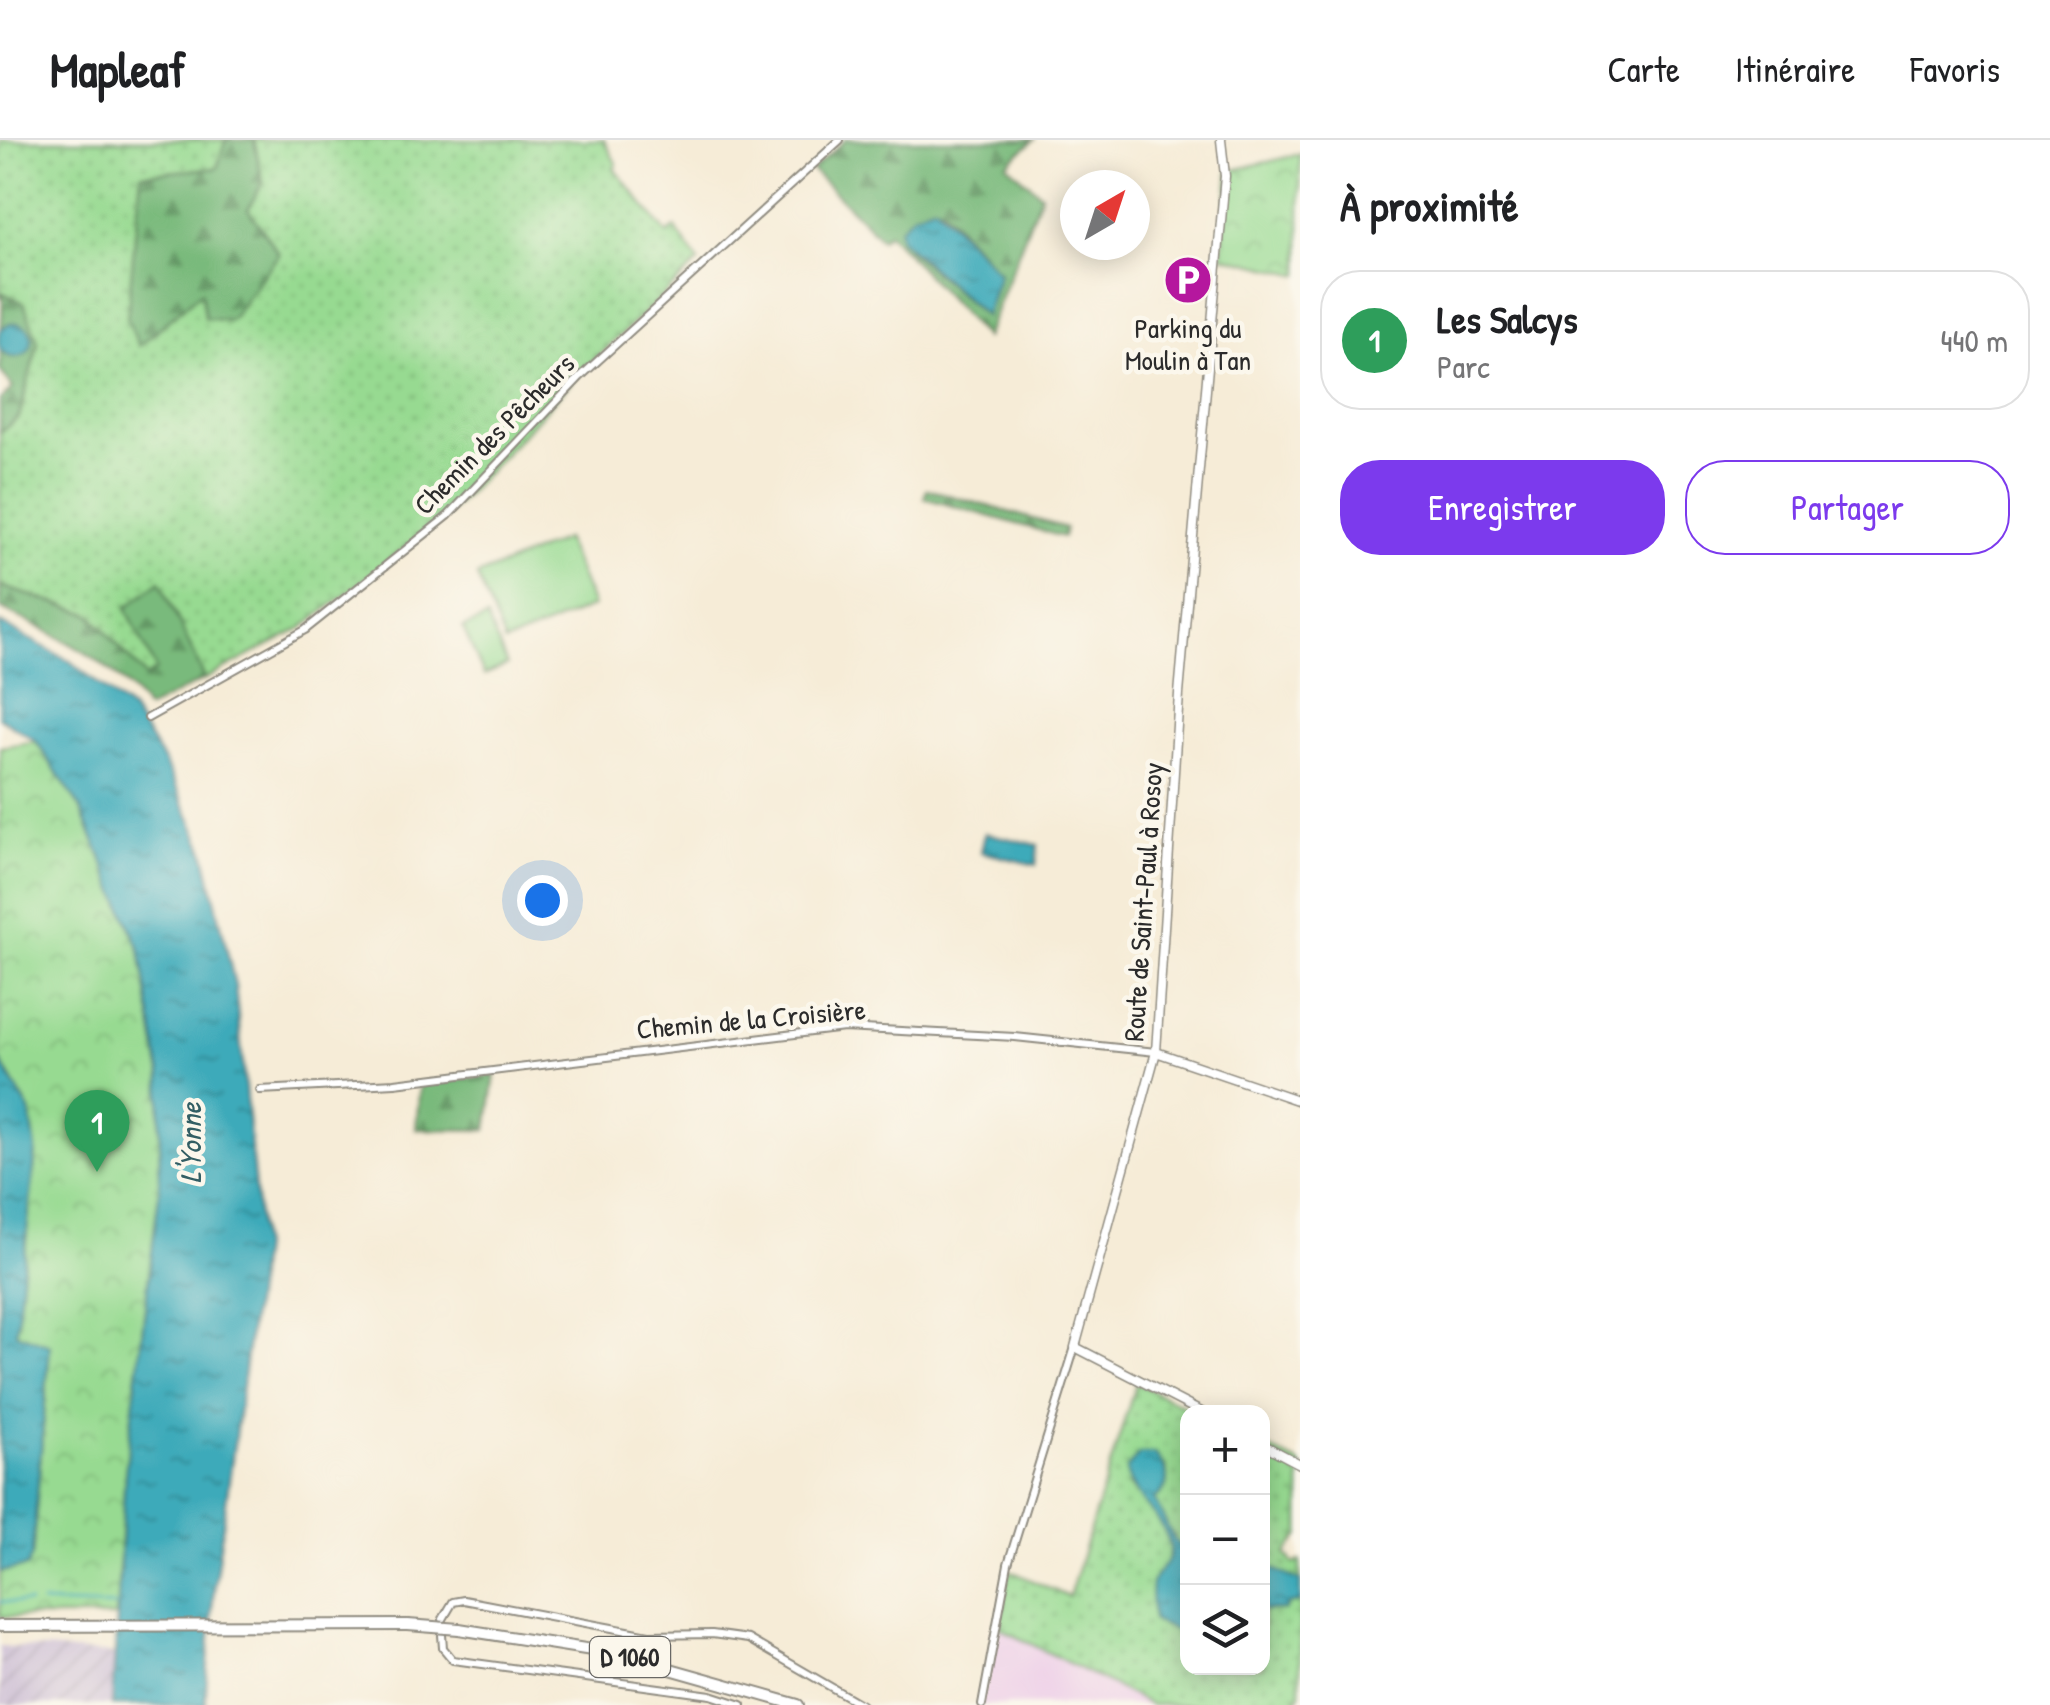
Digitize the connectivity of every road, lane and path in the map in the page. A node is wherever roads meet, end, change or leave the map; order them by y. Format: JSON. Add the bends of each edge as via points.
{"nodes":[{"id":1,"x":840,"y":140,"type":"edge"},
{"id":2,"x":1221,"y":140,"type":"edge"},
{"id":3,"x":148,"y":718,"type":"dead end"},
{"id":4,"x":1156,"y":1052,"type":"junction"},
{"id":5,"x":260,"y":1090,"type":"dead end"},
{"id":6,"x":1300,"y":1101,"type":"edge"},
{"id":7,"x":1075,"y":1348,"type":"junction"},
{"id":8,"x":1187,"y":1405,"type":"edge"},
{"id":9,"x":1270,"y":1448,"type":"edge"},
{"id":10,"x":1300,"y":1464,"type":"edge"},
{"id":11,"x":443,"y":1619,"type":"dead end"},
{"id":12,"x":0,"y":1626,"type":"edge"},
{"id":13,"x":442,"y":1636,"type":"dead end"},
{"id":14,"x":742,"y":1705,"type":"edge"},
{"id":15,"x":798,"y":1705,"type":"edge"},
{"id":16,"x":862,"y":1705,"type":"edge"},
{"id":17,"x":982,"y":1705,"type":"edge"}],
"edges":[{"from":1,"to":3,"type":"street","name":"Chemin des Pêcheurs","via":[[580,378],[448,516],[305,630]]},
{"from":2,"to":4,"type":"street","name":"Route de Saint-Paul à Rosoy","via":[[1225,176]]},
{"from":4,"to":5,"type":"street","name":"Chemin de la Croisière","via":[[844,1028],[394,1083]]},
{"from":4,"to":6,"type":"street","name":"Chemin de la Croisière"},
{"from":4,"to":7,"type":"street","name":"Route de Saint-Paul à Rosoy"},
{"from":7,"to":8,"type":"street"},
{"from":7,"to":17,"type":"street","name":"Route de Saint-Paul à Rosoy","via":[[1008,1564]]},
{"from":9,"to":10,"type":"street"},
{"from":11,"to":16,"type":"street","via":[[453,1602],[464,1600],[649,1635],[729,1635],[766,1646]]},
{"from":12,"to":15,"type":"main road","number":"D 1060","bridge":true,"via":[[459,1629],[617,1654]]},
{"from":13,"to":14,"type":"street","via":[[453,1660],[711,1695]]}]}
